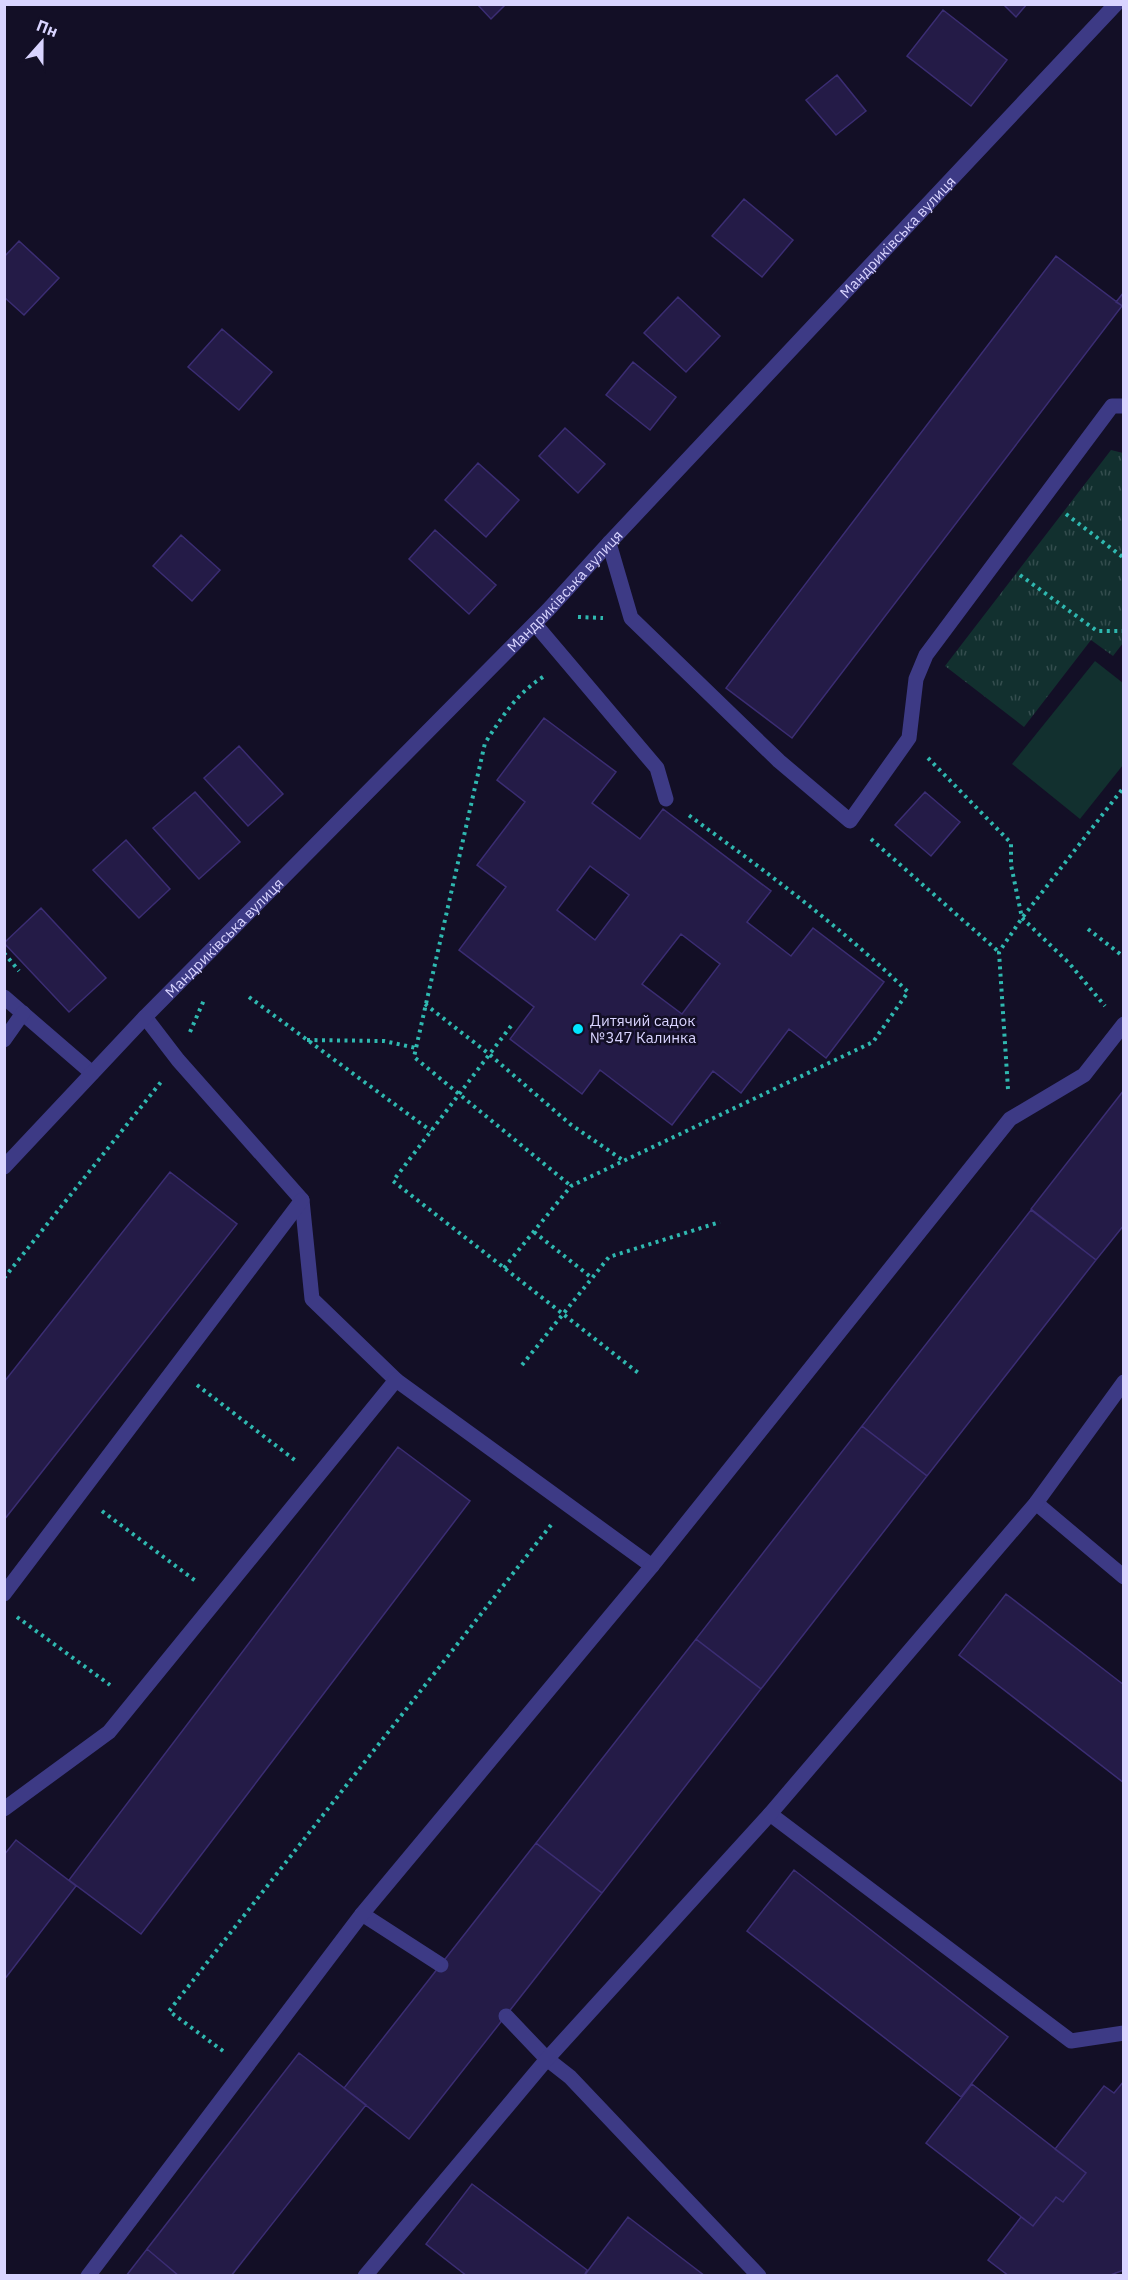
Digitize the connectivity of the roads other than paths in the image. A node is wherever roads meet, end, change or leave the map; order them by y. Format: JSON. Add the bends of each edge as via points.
{"nodes":[{"id":1,"x":1116,"y":4,"type":"edge"},
{"id":2,"x":1124,"y":406,"type":"edge"},
{"id":3,"x":609,"y":543,"type":"junction"},
{"id":4,"x":535,"y":624,"type":"junction"},
{"id":5,"x":666,"y":798,"type":"road end"},
{"id":6,"x":4,"y":997,"type":"edge"},
{"id":7,"x":23,"y":1013,"type":"junction"},
{"id":8,"x":145,"y":1017,"type":"junction"},
{"id":9,"x":1123,"y":1025,"type":"edge"},
{"id":10,"x":4,"y":1040,"type":"edge"},
{"id":11,"x":92,"y":1073,"type":"junction"},
{"id":12,"x":4,"y":1167,"type":"edge"},
{"id":13,"x":302,"y":1200,"type":"junction"},
{"id":14,"x":396,"y":1380,"type":"junction"},
{"id":15,"x":1124,"y":1382,"type":"edge"},
{"id":16,"x":1036,"y":1503,"type":"junction"},
{"id":17,"x":652,"y":1566,"type":"junction"},
{"id":18,"x":1124,"y":1577,"type":"edge"},
{"id":19,"x":4,"y":1594,"type":"edge"},
{"id":20,"x":4,"y":1809,"type":"edge"},
{"id":21,"x":770,"y":1814,"type":"junction"},
{"id":22,"x":362,"y":1914,"type":"junction"},
{"id":23,"x":441,"y":1965,"type":"dead end"},
{"id":24,"x":506,"y":2016,"type":"dead end"},
{"id":25,"x":1124,"y":2033,"type":"edge"},
{"id":26,"x":547,"y":2060,"type":"junction"},
{"id":27,"x":88,"y":2276,"type":"edge"},
{"id":28,"x":365,"y":2276,"type":"edge"},
{"id":29,"x":759,"y":2276,"type":"edge"}],
"edges":[{"from":1,"to":3,"type":"street","name":"Мандриківська вулиця"},
{"from":2,"to":3,"type":"street","via":[[1112,406],[926,656],[916,679],[909,738],[850,821],[779,761],[631,618]]},
{"from":3,"to":4,"type":"street","name":"Мандриківська вулиця"},
{"from":4,"to":5,"type":"street","via":[[657,768]]},
{"from":4,"to":8,"type":"street","name":"Мандриківська вулиця"},
{"from":6,"to":7,"type":"street"},
{"from":7,"to":10,"type":"street"},
{"from":7,"to":11,"type":"street"},
{"from":8,"to":11,"type":"street","name":"Мандриківська вулиця"},
{"from":8,"to":13,"type":"street"},
{"from":9,"to":17,"type":"street","via":[[1084,1075],[1010,1119]]},
{"from":11,"to":12,"type":"street","name":"Мандриківська вулиця"},
{"from":13,"to":14,"type":"street","via":[[312,1299]]},
{"from":13,"to":19,"type":"street"},
{"from":14,"to":17,"type":"street"},
{"from":14,"to":20,"type":"street","via":[[109,1732]]},
{"from":15,"to":16,"type":"street"},
{"from":16,"to":18,"type":"street"},
{"from":16,"to":21,"type":"street"},
{"from":17,"to":22,"type":"street"},
{"from":21,"to":25,"type":"street","via":[[1071,2041]]},
{"from":21,"to":26,"type":"street"},
{"from":22,"to":23,"type":"street"},
{"from":22,"to":27,"type":"street"},
{"from":24,"to":26,"type":"street"},
{"from":26,"to":28,"type":"street"},
{"from":26,"to":29,"type":"street","via":[[570,2077]]}]}
